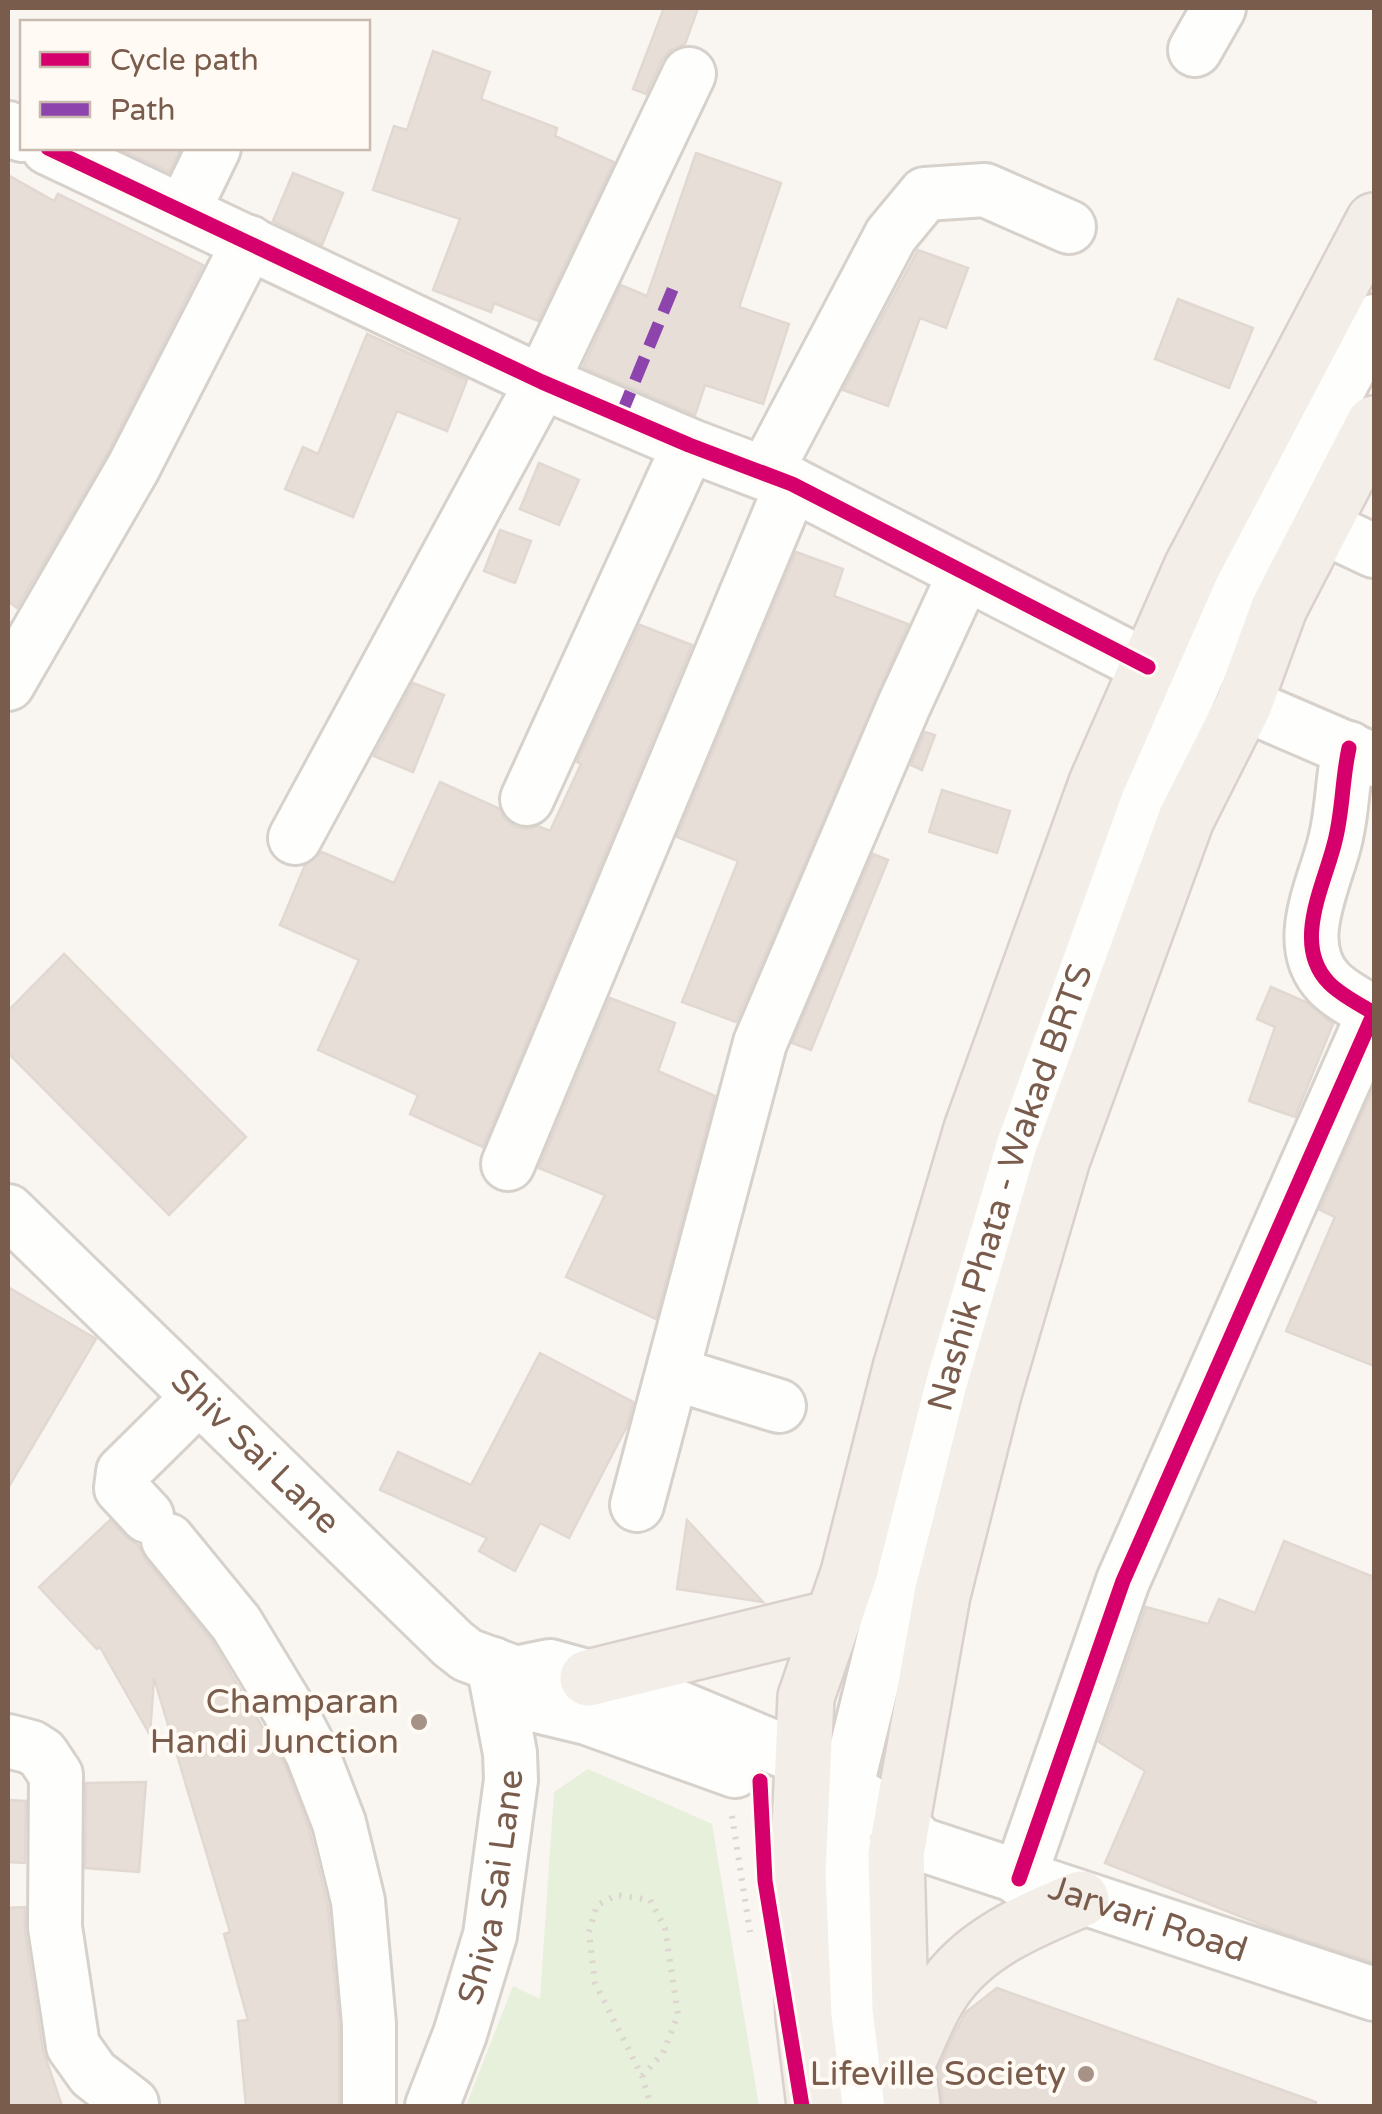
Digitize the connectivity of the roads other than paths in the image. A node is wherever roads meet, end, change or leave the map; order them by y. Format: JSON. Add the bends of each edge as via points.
{"nodes":[{"id":1,"x":689,"y":74,"type":"dead end"},
{"id":2,"x":52,"y":150,"type":"edge"},
{"id":3,"x":213,"y":150,"type":"edge"},
{"id":4,"x":183,"y":212,"type":"junction"},
{"id":5,"x":1374,"y":221,"type":"edge"},
{"id":6,"x":1069,"y":227,"type":"dead end"},
{"id":7,"x":248,"y":242,"type":"junction"},
{"id":8,"x":1374,"y":321,"type":"edge"},
{"id":9,"x":542,"y":382,"type":"junction"},
{"id":10,"x":1374,"y":424,"type":"edge"},
{"id":11,"x":690,"y":445,"type":"junction"},
{"id":12,"x":779,"y":478,"type":"junction"},
{"id":13,"x":1321,"y":526,"type":"junction"},
{"id":14,"x":1374,"y":551,"type":"edge"},
{"id":15,"x":965,"y":573,"type":"junction"},
{"id":16,"x":1148,"y":667,"type":"junction"},
{"id":17,"x":8,"y":684,"type":"edge"},
{"id":18,"x":1244,"y":704,"type":"junction"},
{"id":19,"x":1362,"y":754,"type":"edge"},
{"id":20,"x":528,"y":800,"type":"dead end"},
{"id":21,"x":295,"y":838,"type":"dead end"},
{"id":22,"x":508,"y":1164,"type":"dead end"},
{"id":23,"x":8,"y":1211,"type":"edge"},
{"id":24,"x":675,"y":1374,"type":"junction"},
{"id":25,"x":200,"y":1397,"type":"junction"},
{"id":26,"x":780,"y":1406,"type":"dead end"},
{"id":27,"x":638,"y":1505,"type":"dead end"},
{"id":28,"x":833,"y":1618,"type":"junction"},
{"id":29,"x":504,"y":1669,"type":"junction"},
{"id":30,"x":588,"y":1678,"type":"junction"},
{"id":31,"x":8,"y":1740,"type":"edge"},
{"id":32,"x":824,"y":1792,"type":"junction"},
{"id":33,"x":906,"y":1841,"type":"junction"},
{"id":34,"x":1019,"y":1879,"type":"junction"},
{"id":35,"x":1081,"y":1899,"type":"junction"},
{"id":36,"x":1374,"y":1994,"type":"edge"},
{"id":37,"x":909,"y":2085,"type":"edge"},
{"id":38,"x":139,"y":2106,"type":"edge"},
{"id":39,"x":370,"y":2106,"type":"edge"},
{"id":40,"x":432,"y":2106,"type":"edge"},
{"id":41,"x":815,"y":2106,"type":"edge"},
{"id":42,"x":864,"y":2106,"type":"edge"}],
"edges":[{"from":1,"to":9,"type":"street"},
{"from":2,"to":4,"type":"street"},
{"from":3,"to":4,"type":"street"},
{"from":4,"to":7,"type":"street"},
{"from":5,"to":16,"type":"main road","via":[[1192,566]]},
{"from":6,"to":12,"type":"street","via":[[985,190],[925,194],[891,235]]},
{"from":7,"to":9,"type":"street"},
{"from":7,"to":17,"type":"street","via":[[134,468]]},
{"from":8,"to":32,"type":"street","name":"Nashik Phata - Wakad BRTS","via":[[1236,588],[1142,801],[1017,1145]]},
{"from":9,"to":11,"type":"street"},
{"from":9,"to":21,"type":"street"},
{"from":10,"to":13,"type":"main road"},
{"from":11,"to":12,"type":"street"},
{"from":11,"to":20,"type":"street"},
{"from":12,"to":15,"type":"street"},
{"from":12,"to":22,"type":"street"},
{"from":13,"to":14,"type":"street"},
{"from":13,"to":18,"type":"main road","via":[[1279,608]]},
{"from":15,"to":16,"type":"street"},
{"from":15,"to":24,"type":"street","via":[[760,1044]]},
{"from":16,"to":28,"type":"main road","via":[[1097,783],[972,1129]]},
{"from":18,"to":19,"type":"street"},
{"from":18,"to":33,"type":"main road","via":[[1186,819],[1062,1160],[942,1595]]},
{"from":19,"to":34,"type":"street","via":[[1342,782],[1311,948],[1326,980],[1374,1013],[1123,1581]]},
{"from":23,"to":25,"type":"street","name":"Shiv Sai Lane"},
{"from":24,"to":26,"type":"street"},
{"from":24,"to":27,"type":"street"},
{"from":25,"to":29,"type":"street","name":"Shiv Sai Lane","via":[[453,1644]]},
{"from":25,"to":39,"type":"street","via":[[123,1472],[120,1488],[236,1623],[294,1717],[339,1822],[358,1902]]},
{"from":28,"to":30,"type":"main road"},
{"from":28,"to":32,"type":"main road","via":[[806,1697]]},
{"from":29,"to":30,"type":"street","via":[[550,1666]]},
{"from":29,"to":32,"type":"street","via":[[537,1706]]},
{"from":29,"to":40,"type":"street","name":"Shiva Sai Lane","via":[[510,1780],[490,1936]]},
{"from":30,"to":32,"type":"street","via":[[637,1690]]},
{"from":31,"to":38,"type":"street","via":[[42,1754],[56,1775],[56,1927],[73,2046],[94,2074]]},
{"from":32,"to":33,"type":"street","name":"Jarvari Road"},
{"from":32,"to":41,"type":"main road","via":[[798,1872]]},
{"from":32,"to":42,"type":"street","name":"Nashik Phata - Wakad BRTS"},
{"from":33,"to":34,"type":"street","name":"Jarvari Road"},
{"from":33,"to":37,"type":"main road","via":[[900,2008]]},
{"from":34,"to":35,"type":"street","name":"Jarvari Road"},
{"from":35,"to":36,"type":"street","name":"Jarvari Road"},
{"from":35,"to":37,"type":"main road","via":[[980,1950],[941,1992]]}]}
